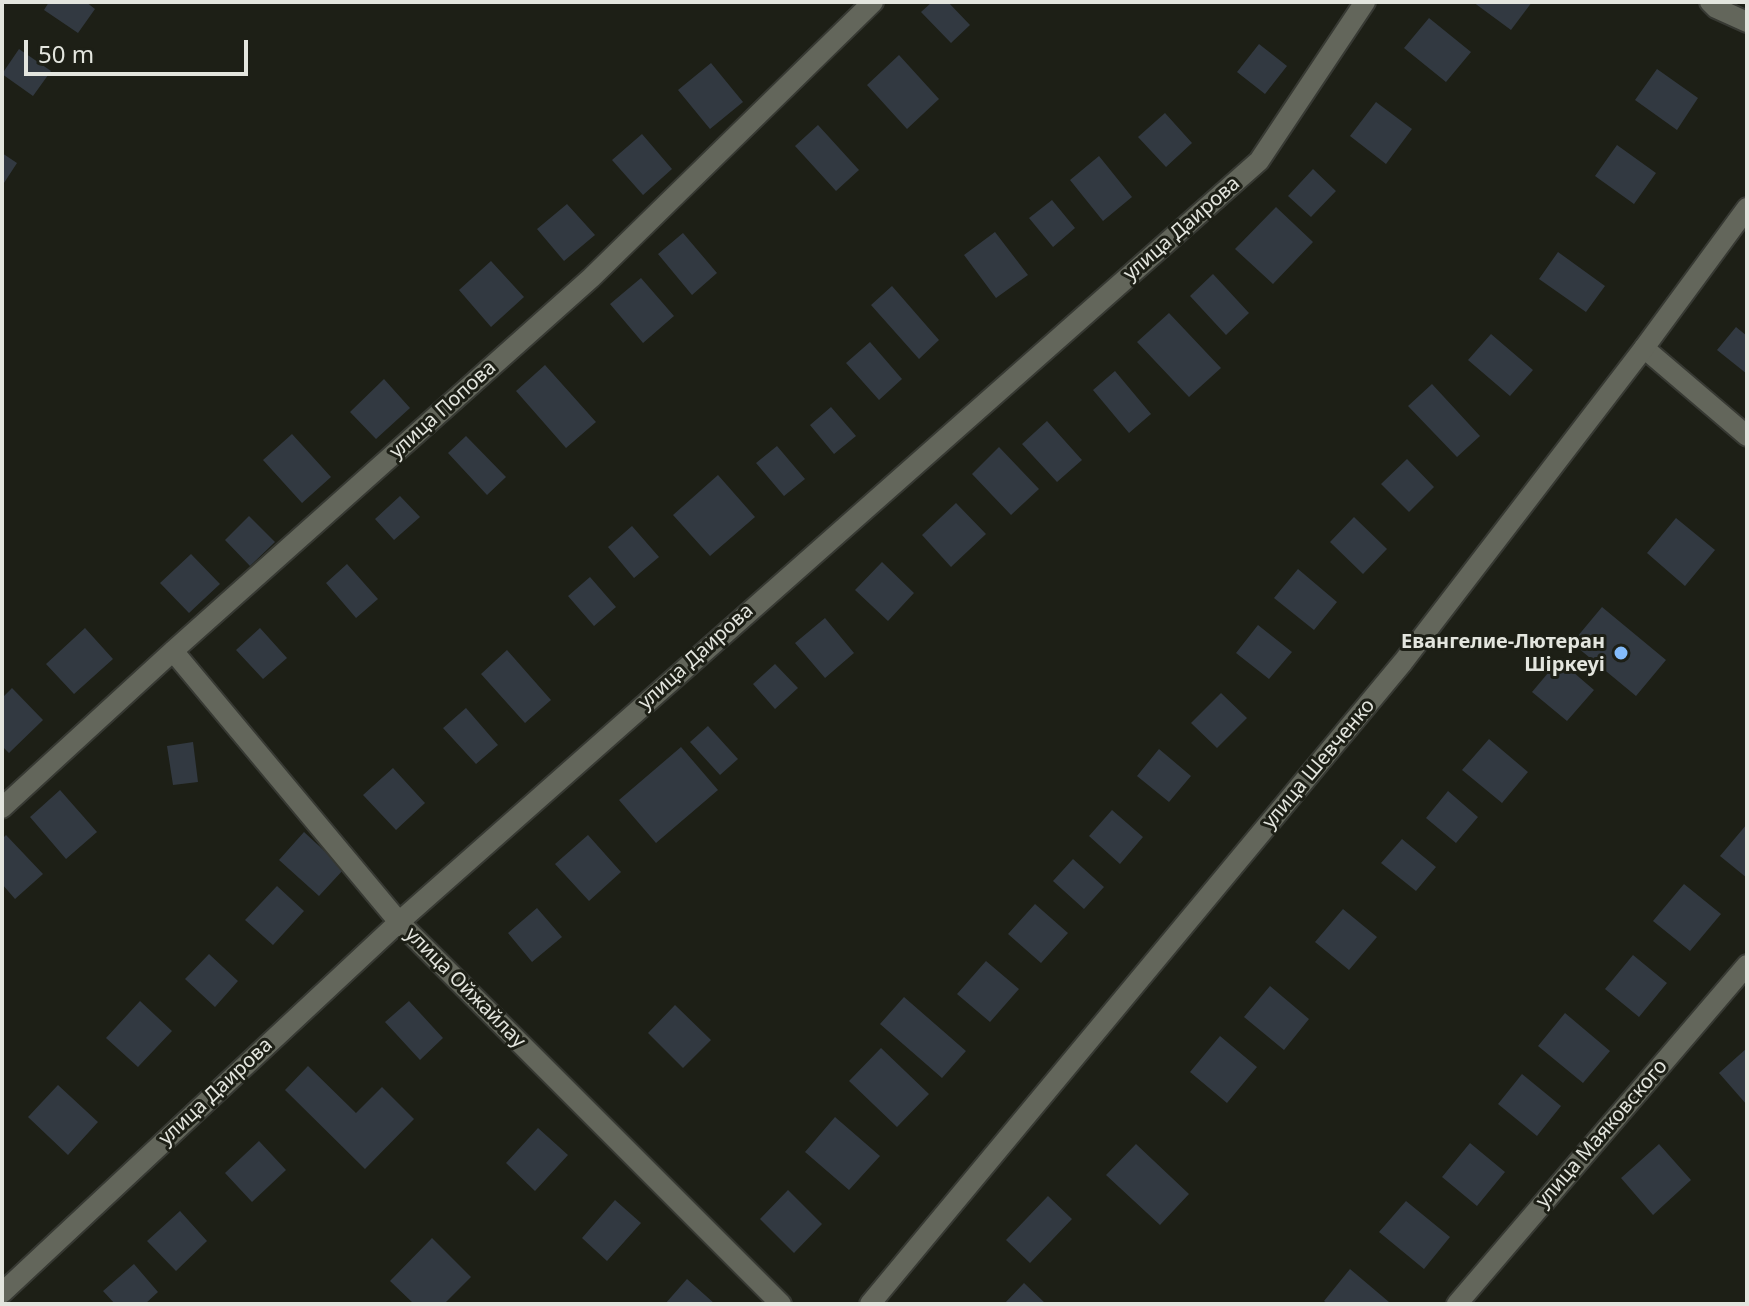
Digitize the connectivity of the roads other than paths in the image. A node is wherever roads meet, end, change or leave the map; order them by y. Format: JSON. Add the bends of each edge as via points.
{"nodes":[{"id":1,"x":873,"y":2,"type":"edge"},
{"id":2,"x":1365,"y":2,"type":"edge"},
{"id":3,"x":1710,"y":2,"type":"edge"},
{"id":4,"x":1747,"y":22,"type":"edge"},
{"id":5,"x":1747,"y":208,"type":"edge"},
{"id":6,"x":1644,"y":348,"type":"junction"},
{"id":7,"x":1747,"y":436,"type":"edge"},
{"id":8,"x":173,"y":651,"type":"junction"},
{"id":9,"x":2,"y":808,"type":"edge"},
{"id":10,"x":399,"y":922,"type":"junction"},
{"id":11,"x":1747,"y":965,"type":"edge"},
{"id":12,"x":2,"y":1293,"type":"edge"},
{"id":13,"x":781,"y":1304,"type":"edge"},
{"id":14,"x":870,"y":1304,"type":"edge"},
{"id":15,"x":1457,"y":1304,"type":"edge"}],
"edges":[{"from":1,"to":8,"type":"street","name":"улица Попова","via":[[591,278]]},
{"from":2,"to":10,"type":"street","name":"улица Даирова","via":[[1259,161]]},
{"from":3,"to":4,"type":"street"},
{"from":5,"to":6,"type":"street","name":"улица Шевченко"},
{"from":6,"to":7,"type":"street"},
{"from":6,"to":14,"type":"street","name":"улица Шевченко","via":[[1403,662]]},
{"from":8,"to":9,"type":"street","name":"улица Попова"},
{"from":8,"to":10,"type":"street","name":"улица Ойжайлау"},
{"from":10,"to":12,"type":"street","name":"улица Даирова"},
{"from":10,"to":13,"type":"street","name":"улица Ойжайлау"},
{"from":11,"to":15,"type":"street","name":"улица Маяковского"}]}
